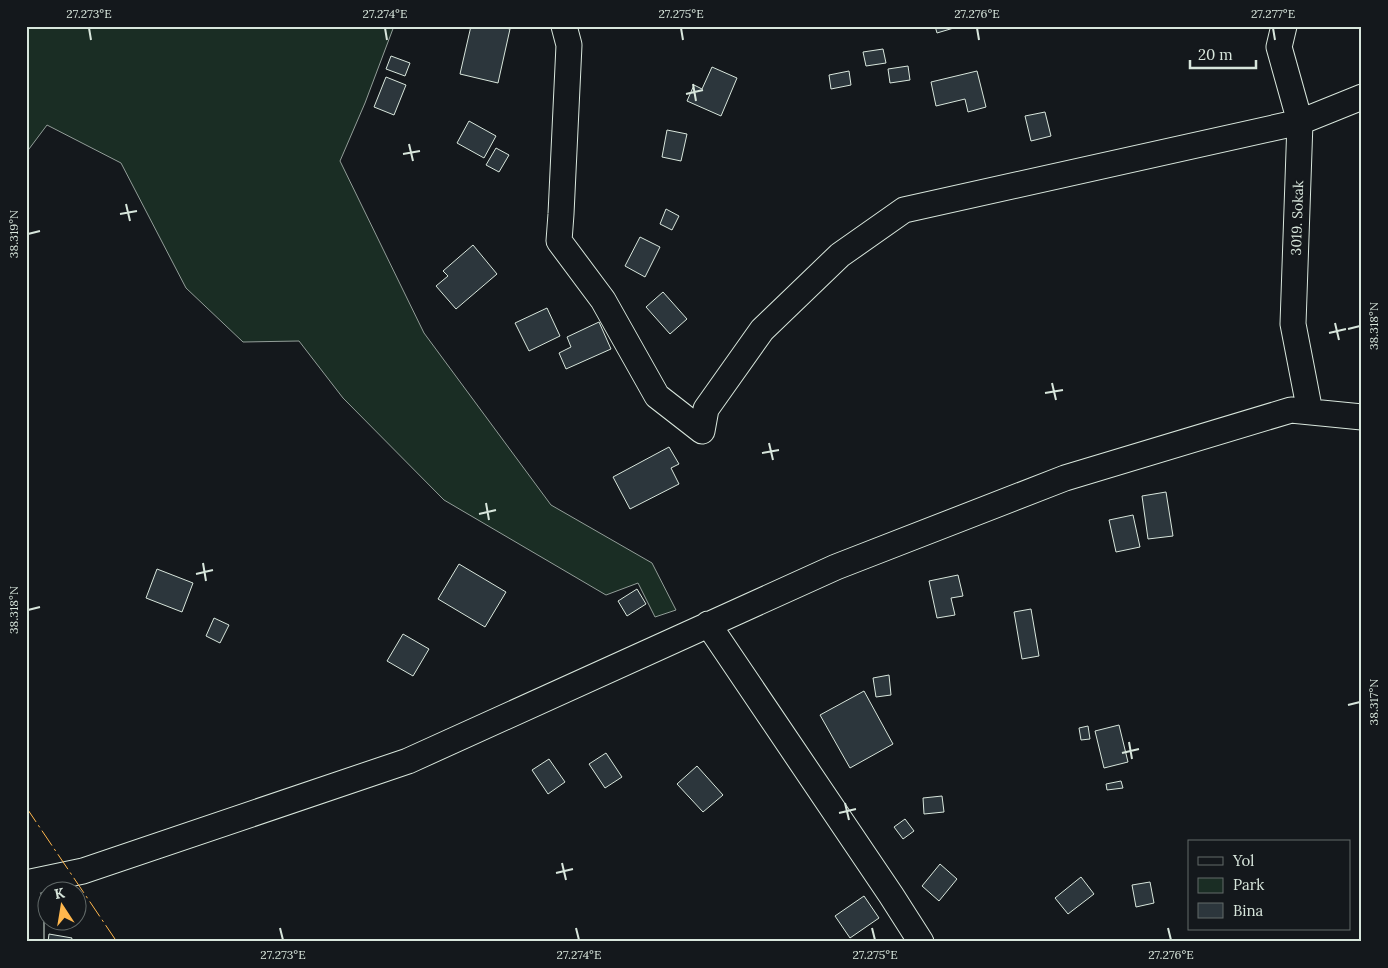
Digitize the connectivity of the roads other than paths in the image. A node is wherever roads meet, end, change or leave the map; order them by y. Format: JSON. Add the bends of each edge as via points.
{"nodes":[{"id":1,"x":564,"y":26,"type":"edge"},
{"id":2,"x":1284,"y":26,"type":"edge"},
{"id":3,"x":1362,"y":97,"type":"edge"},
{"id":4,"x":1300,"y":122,"type":"junction"},
{"id":5,"x":1310,"y":412,"type":"junction"},
{"id":6,"x":1362,"y":416,"type":"edge"},
{"id":7,"x":708,"y":624,"type":"junction"},
{"id":8,"x":26,"y":884,"type":"edge"},
{"id":9,"x":31,"y":942,"type":"edge"},
{"id":10,"x":921,"y":942,"type":"edge"}],
"edges":[{"from":1,"to":4,"type":"street","via":[[569,45],[558,241],[602,300],[657,396],[702,430],[706,409],[762,330],[840,255],[904,210]]},
{"from":2,"to":4,"type":"street","name":"3019. Sokak","via":[[1279,47]]},
{"from":3,"to":4,"type":"street"},
{"from":4,"to":5,"type":"street","name":"3019. Sokak","via":[[1293,324]]},
{"from":5,"to":6,"type":"street"},
{"from":5,"to":7,"type":"street","via":[[1291,410],[1065,478],[836,567]]},
{"from":7,"to":8,"type":"street","via":[[408,761],[83,871]]},
{"from":7,"to":10,"type":"street"},
{"from":8,"to":9,"type":"street","via":[[31,909]]}]}
